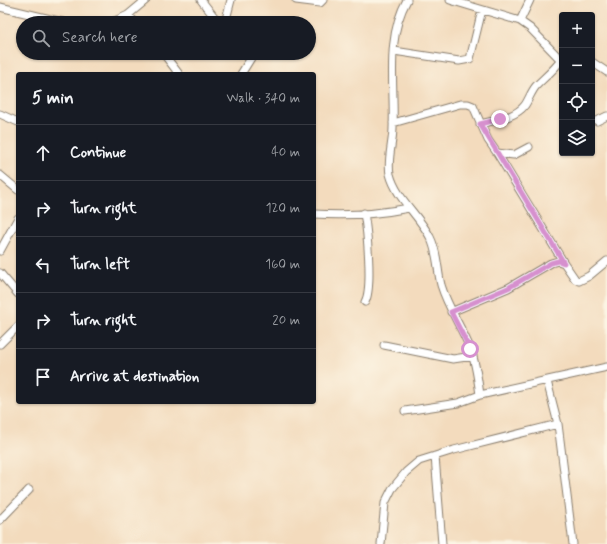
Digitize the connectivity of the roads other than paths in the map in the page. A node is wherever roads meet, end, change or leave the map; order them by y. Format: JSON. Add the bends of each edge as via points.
{"nodes":[{"id":1,"x":146,"y":0,"type":"edge"},
{"id":2,"x":201,"y":0,"type":"edge"},
{"id":3,"x":231,"y":0,"type":"edge"},
{"id":4,"x":296,"y":0,"type":"edge"},
{"id":5,"x":323,"y":0,"type":"edge"},
{"id":6,"x":407,"y":0,"type":"edge"},
{"id":7,"x":450,"y":0,"type":"edge"},
{"id":8,"x":530,"y":0,"type":"edge"},
{"id":9,"x":0,"y":7,"type":"edge"},
{"id":10,"x":482,"y":10,"type":"junction"},
{"id":11,"x":128,"y":15,"type":"edge"},
{"id":12,"x":38,"y":16,"type":"edge"},
{"id":13,"x":214,"y":16,"type":"edge"},
{"id":14,"x":227,"y":16,"type":"edge"},
{"id":15,"x":520,"y":21,"type":"junction"},
{"id":16,"x":394,"y":50,"type":"junction"},
{"id":17,"x":559,"y":57,"type":"edge"},
{"id":18,"x":168,"y":60,"type":"edge"},
{"id":19,"x":250,"y":60,"type":"edge"},
{"id":20,"x":559,"y":64,"type":"edge"},
{"id":21,"x":595,"y":64,"type":"edge"},
{"id":22,"x":177,"y":72,"type":"edge"},
{"id":23,"x":242,"y":72,"type":"edge"},
{"id":24,"x":607,"y":72,"type":"edge"},
{"id":25,"x":0,"y":114,"type":"edge"},
{"id":26,"x":607,"y":116,"type":"edge"},
{"id":27,"x":16,"y":121,"type":"edge"},
{"id":28,"x":597,"y":121,"type":"dead end"},
{"id":29,"x":394,"y":123,"type":"junction"},
{"id":30,"x":480,"y":124,"type":"junction"},
{"id":31,"x":529,"y":147,"type":"dead end"},
{"id":32,"x":497,"y":153,"type":"junction"},
{"id":33,"x":0,"y":175,"type":"edge"},
{"id":34,"x":16,"y":188,"type":"edge"},
{"id":35,"x":409,"y":208,"type":"junction"},
{"id":36,"x":364,"y":213,"type":"junction"},
{"id":37,"x":316,"y":214,"type":"edge"},
{"id":38,"x":16,"y":222,"type":"edge"},
{"id":39,"x":0,"y":251,"type":"edge"},
{"id":40,"x":607,"y":261,"type":"edge"},
{"id":41,"x":564,"y":263,"type":"junction"},
{"id":42,"x":0,"y":273,"type":"edge"},
{"id":43,"x":16,"y":292,"type":"edge"},
{"id":44,"x":365,"y":302,"type":"dead end"},
{"id":45,"x":451,"y":312,"type":"junction"},
{"id":46,"x":16,"y":328,"type":"edge"},
{"id":47,"x":0,"y":344,"type":"edge"},
{"id":48,"x":384,"y":345,"type":"dead end"},
{"id":49,"x":473,"y":356,"type":"junction"},
{"id":50,"x":607,"y":368,"type":"edge"},
{"id":51,"x":547,"y":381,"type":"junction"},
{"id":52,"x":480,"y":396,"type":"junction"},
{"id":53,"x":405,"y":411,"type":"dead end"},
{"id":54,"x":558,"y":424,"type":"junction"},
{"id":55,"x":435,"y":456,"type":"junction"},
{"id":56,"x":29,"y":490,"type":"dead end"},
{"id":57,"x":0,"y":520,"type":"edge"},
{"id":58,"x":381,"y":544,"type":"edge"},
{"id":59,"x":442,"y":544,"type":"edge"},
{"id":60,"x":573,"y":544,"type":"edge"}],
"edges":[{"from":1,"to":11,"type":"street"},
{"from":2,"to":13,"type":"street"},
{"from":3,"to":14,"type":"street"},
{"from":4,"to":5,"type":"street","via":[[314,4]]},
{"from":6,"to":16,"type":"street","via":[[397,22]]},
{"from":7,"to":10,"type":"street"},
{"from":8,"to":15,"type":"street"},
{"from":9,"to":12,"type":"street"},
{"from":10,"to":15,"type":"street"},
{"from":10,"to":16,"type":"street","via":[[470,59],[459,61]]},
{"from":15,"to":17,"type":"street"},
{"from":16,"to":29,"type":"street"},
{"from":18,"to":22,"type":"street"},
{"from":19,"to":23,"type":"street"},
{"from":20,"to":30,"type":"street","via":[[531,92],[525,105],[518,111]]},
{"from":21,"to":24,"type":"street"},
{"from":25,"to":27,"type":"street"},
{"from":26,"to":28,"type":"street"},
{"from":29,"to":30,"type":"street","via":[[468,104],[473,106]]},
{"from":29,"to":35,"type":"street","via":[[390,172]]},
{"from":30,"to":32,"type":"street"},
{"from":31,"to":32,"type":"street","via":[[514,155]]},
{"from":32,"to":41,"type":"street"},
{"from":33,"to":34,"type":"street"},
{"from":35,"to":36,"type":"street"},
{"from":35,"to":45,"type":"street","via":[[421,221],[431,239]]},
{"from":36,"to":37,"type":"street"},
{"from":36,"to":44,"type":"street","via":[[369,282]]},
{"from":38,"to":39,"type":"street"},
{"from":40,"to":41,"type":"street","via":[[589,276],[579,280],[575,279]]},
{"from":41,"to":45,"type":"street","via":[[551,263],[508,288]]},
{"from":42,"to":43,"type":"street"},
{"from":45,"to":49,"type":"street"},
{"from":46,"to":47,"type":"street"},
{"from":48,"to":49,"type":"street","via":[[453,359]]},
{"from":49,"to":52,"type":"street"},
{"from":50,"to":51,"type":"street"},
{"from":51,"to":52,"type":"street"},
{"from":51,"to":54,"type":"street"},
{"from":52,"to":53,"type":"street","via":[[458,403]]},
{"from":54,"to":55,"type":"street"},
{"from":54,"to":60,"type":"street"},
{"from":55,"to":58,"type":"street","via":[[419,461],[392,489],[385,503]]},
{"from":55,"to":59,"type":"street"},
{"from":56,"to":57,"type":"street"}]}
